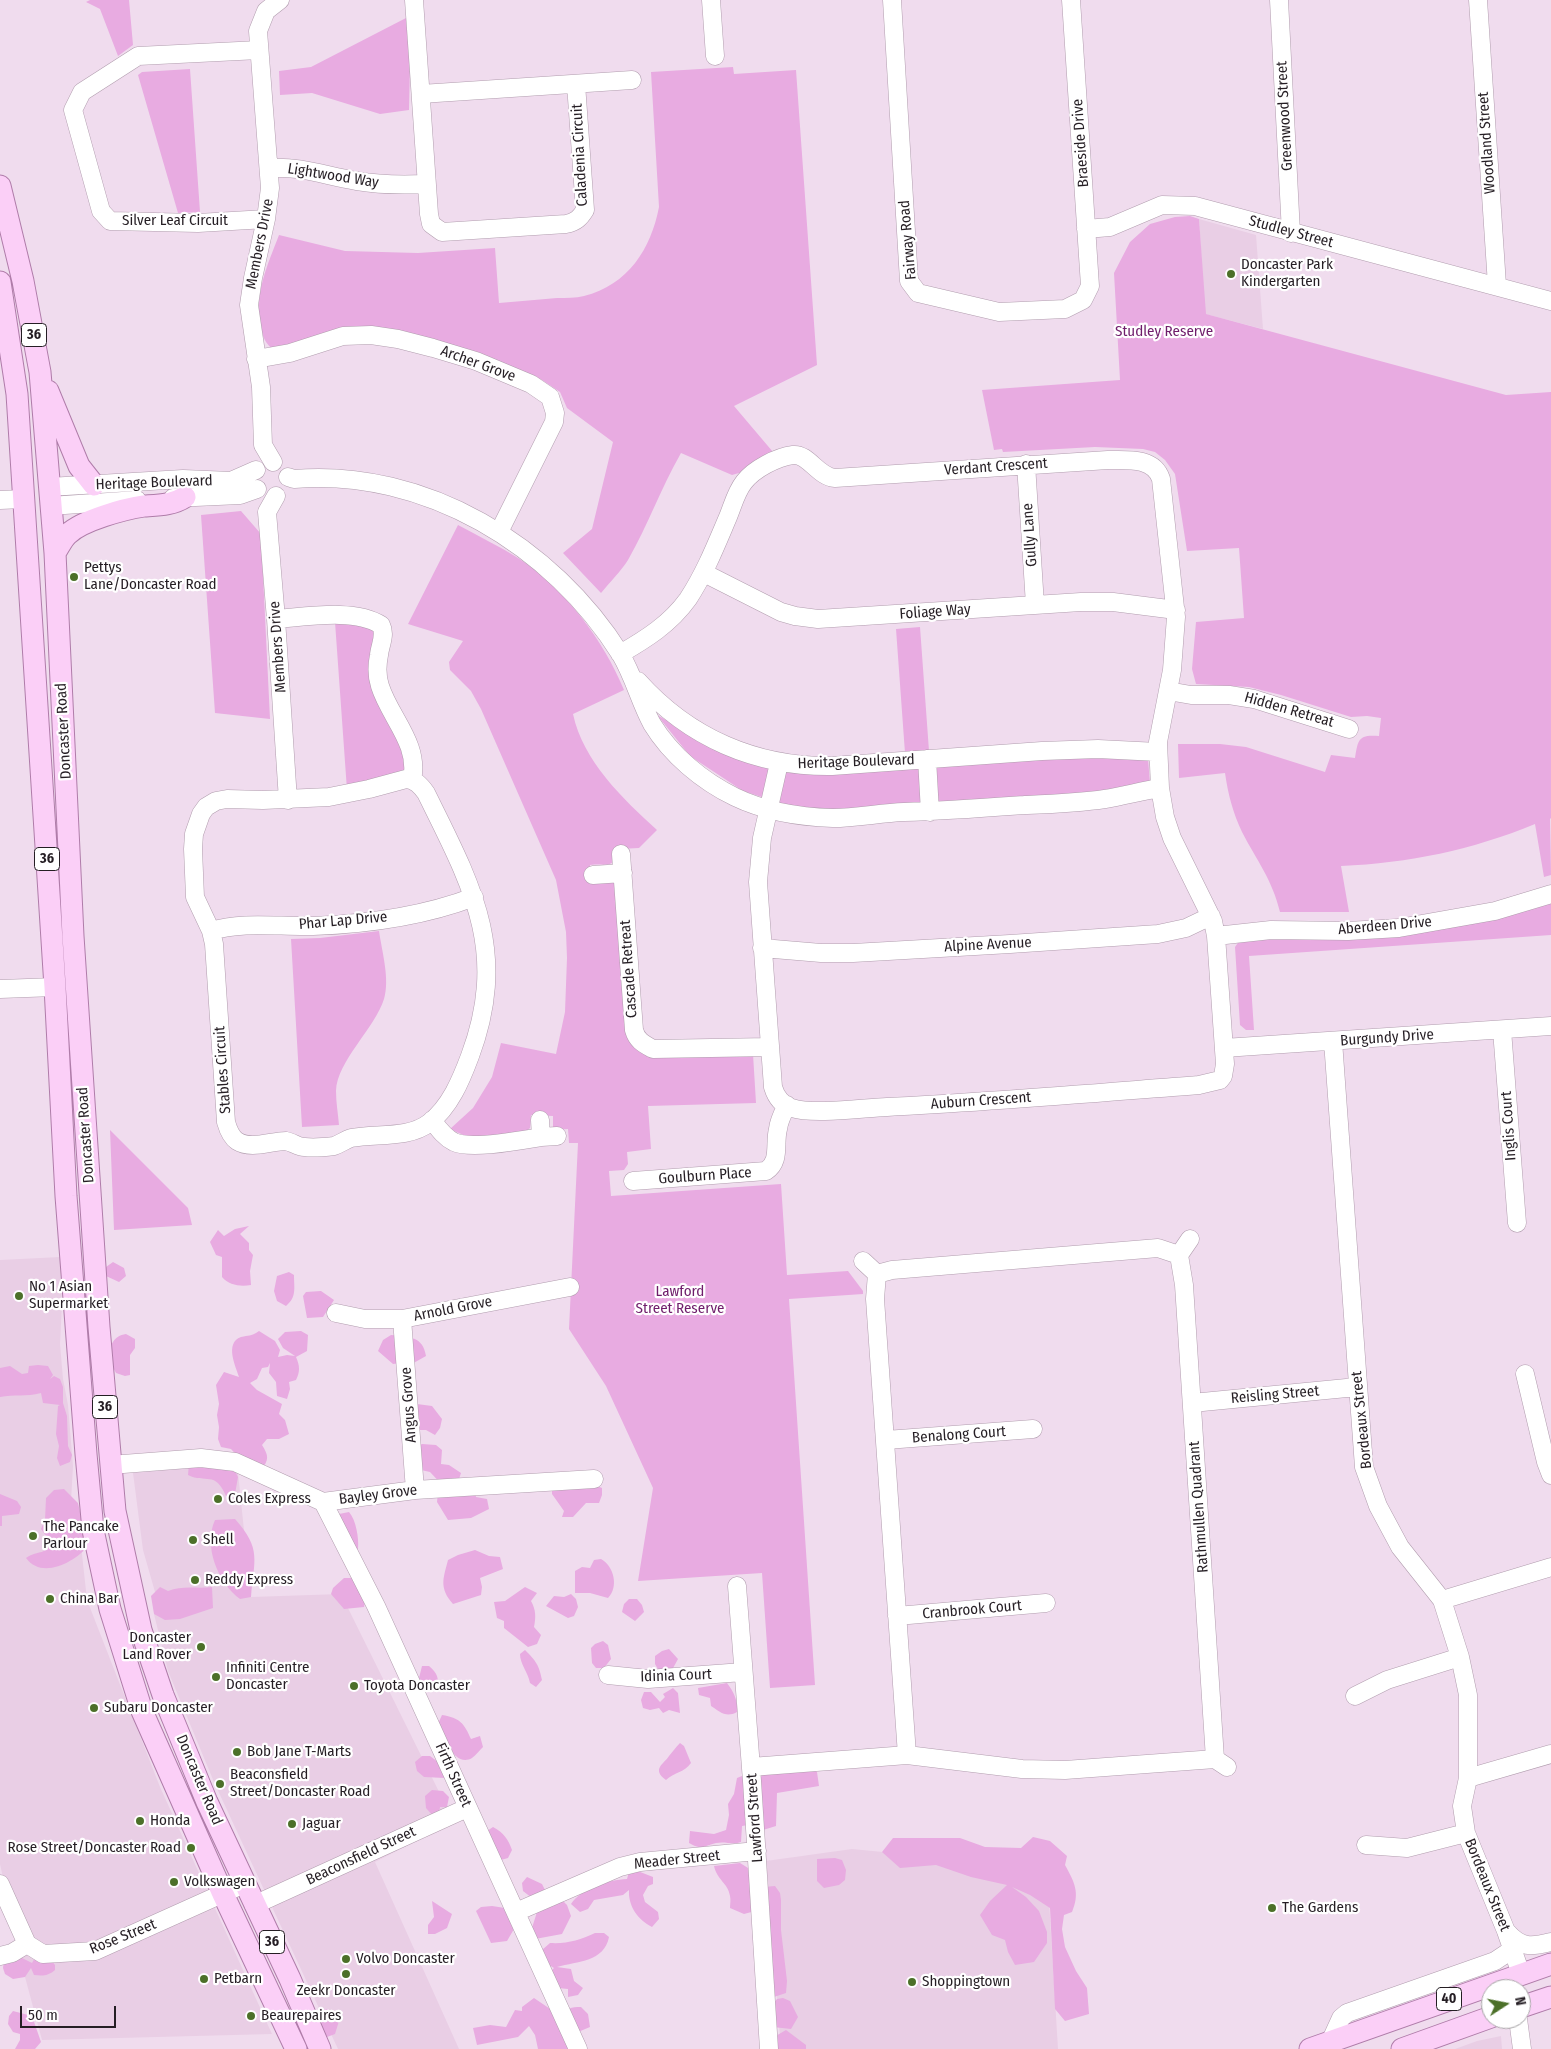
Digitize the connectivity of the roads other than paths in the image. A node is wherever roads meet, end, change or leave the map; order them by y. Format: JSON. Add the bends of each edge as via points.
{"nodes":[{"id":1,"x":280,"y":0,"type":"edge"},
{"id":2,"x":414,"y":0,"type":"edge"},
{"id":3,"x":711,"y":0,"type":"edge"},
{"id":4,"x":892,"y":0,"type":"edge"},
{"id":5,"x":1071,"y":0,"type":"edge"},
{"id":6,"x":1279,"y":0,"type":"edge"},
{"id":7,"x":1478,"y":0,"type":"edge"},
{"id":8,"x":259,"y":50,"type":"junction"},
{"id":9,"x":715,"y":56,"type":"dead end"},
{"id":10,"x":632,"y":80,"type":"dead end"},
{"id":11,"x":576,"y":84,"type":"junction"},
{"id":12,"x":421,"y":94,"type":"junction"},
{"id":13,"x":269,"y":168,"type":"junction"},
{"id":14,"x":426,"y":184,"type":"junction"},
{"id":15,"x":0,"y":186,"type":"edge"},
{"id":16,"x":266,"y":219,"type":"junction"},
{"id":17,"x":1086,"y":229,"type":"junction"},
{"id":18,"x":1291,"y":233,"type":"junction"},
{"id":19,"x":0,"y":282,"type":"edge"},
{"id":20,"x":1090,"y":286,"type":"joint"},
{"id":21,"x":1497,"y":286,"type":"junction"},
{"id":22,"x":1551,"y":301,"type":"edge"},
{"id":23,"x":256,"y":359,"type":"junction"},
{"id":24,"x":40,"y":372,"type":"junction"},
{"id":25,"x":273,"y":462,"type":"junction"},
{"id":26,"x":1026,"y":464,"type":"junction"},
{"id":27,"x":256,"y":470,"type":"junction"},
{"id":28,"x":288,"y":477,"type":"junction"},
{"id":29,"x":94,"y":485,"type":"junction"},
{"id":30,"x":256,"y":489,"type":"junction"},
{"id":31,"x":49,"y":496,"type":"junction"},
{"id":32,"x":276,"y":496,"type":"junction"},
{"id":33,"x":185,"y":497,"type":"junction"},
{"id":34,"x":23,"y":499,"type":"junction"},
{"id":35,"x":0,"y":500,"type":"edge"},
{"id":36,"x":499,"y":532,"type":"junction"},
{"id":37,"x":55,"y":552,"type":"junction"},
{"id":38,"x":704,"y":572,"type":"junction"},
{"id":39,"x":1035,"y":605,"type":"junction"},
{"id":40,"x":1176,"y":610,"type":"junction"},
{"id":41,"x":276,"y":619,"type":"junction"},
{"id":42,"x":620,"y":654,"type":"junction"},
{"id":43,"x":632,"y":676,"type":"junction"},
{"id":44,"x":1168,"y":691,"type":"junction"},
{"id":45,"x":1349,"y":729,"type":"dead end"},
{"id":46,"x":1158,"y":752,"type":"junction"},
{"id":47,"x":927,"y":759,"type":"junction"},
{"id":48,"x":779,"y":763,"type":"junction"},
{"id":49,"x":412,"y":780,"type":"junction"},
{"id":50,"x":1160,"y":788,"type":"junction"},
{"id":51,"x":288,"y":800,"type":"junction"},
{"id":52,"x":767,"y":809,"type":"junction"},
{"id":53,"x":930,"y":812,"type":"junction"},
{"id":54,"x":621,"y":854,"type":"dead end"},
{"id":55,"x":623,"y":873,"type":"junction"},
{"id":56,"x":593,"y":875,"type":"dead end"},
{"id":57,"x":1551,"y":894,"type":"edge"},
{"id":58,"x":474,"y":897,"type":"junction"},
{"id":59,"x":1211,"y":916,"type":"junction"},
{"id":60,"x":211,"y":931,"type":"junction"},
{"id":61,"x":1216,"y":936,"type":"junction"},
{"id":62,"x":762,"y":948,"type":"junction"},
{"id":63,"x":77,"y":986,"type":"junction"},
{"id":64,"x":55,"y":987,"type":"junction"},
{"id":65,"x":0,"y":989,"type":"edge"},
{"id":66,"x":1551,"y":1026,"type":"edge"},
{"id":67,"x":1502,"y":1030,"type":"junction"},
{"id":68,"x":1332,"y":1041,"type":"junction"},
{"id":69,"x":769,"y":1046,"type":"junction"},
{"id":70,"x":1224,"y":1048,"type":"junction"},
{"id":71,"x":787,"y":1106,"type":"junction"},
{"id":72,"x":432,"y":1120,"type":"junction"},
{"id":73,"x":540,"y":1120,"type":"dead end"},
{"id":74,"x":633,"y":1182,"type":"dead end"},
{"id":75,"x":1517,"y":1223,"type":"dead end"},
{"id":76,"x":1190,"y":1239,"type":"dead end"},
{"id":77,"x":1179,"y":1255,"type":"junction"},
{"id":78,"x":864,"y":1261,"type":"dead end"},
{"id":79,"x":877,"y":1274,"type":"junction"},
{"id":80,"x":570,"y":1287,"type":"dead end"},
{"id":81,"x":336,"y":1313,"type":"dead end"},
{"id":82,"x":402,"y":1319,"type":"junction"},
{"id":83,"x":1525,"y":1374,"type":"dead end"},
{"id":84,"x":1358,"y":1387,"type":"junction"},
{"id":85,"x":1192,"y":1403,"type":"junction"},
{"id":86,"x":1033,"y":1429,"type":"dead end"},
{"id":87,"x":886,"y":1440,"type":"junction"},
{"id":88,"x":110,"y":1465,"type":"junction"},
{"id":89,"x":1551,"y":1475,"type":"edge"},
{"id":90,"x":594,"y":1479,"type":"dead end"},
{"id":91,"x":416,"y":1490,"type":"junction"},
{"id":92,"x":323,"y":1502,"type":"junction"},
{"id":93,"x":1551,"y":1567,"type":"edge"},
{"id":94,"x":737,"y":1586,"type":"dead end"},
{"id":95,"x":1442,"y":1600,"type":"junction"},
{"id":96,"x":1046,"y":1603,"type":"dead end"},
{"id":97,"x":897,"y":1616,"type":"junction"},
{"id":98,"x":1460,"y":1657,"type":"junction"},
{"id":99,"x":743,"y":1672,"type":"junction"},
{"id":100,"x":608,"y":1675,"type":"dead end"},
{"id":101,"x":1355,"y":1696,"type":"dead end"},
{"id":102,"x":1551,"y":1754,"type":"edge"},
{"id":103,"x":907,"y":1755,"type":"junction"},
{"id":104,"x":752,"y":1767,"type":"junction"},
{"id":105,"x":1468,"y":1778,"type":"junction"},
{"id":106,"x":467,"y":1808,"type":"junction"},
{"id":107,"x":1466,"y":1833,"type":"junction"},
{"id":108,"x":1366,"y":1845,"type":"dead end"},
{"id":109,"x":757,"y":1851,"type":"junction"},
{"id":110,"x":0,"y":1884,"type":"edge"},
{"id":111,"x":244,"y":1884,"type":"junction"},
{"id":112,"x":223,"y":1894,"type":"junction"},
{"id":113,"x":254,"y":1905,"type":"junction"},
{"id":114,"x":516,"y":1912,"type":"junction"},
{"id":115,"x":233,"y":1915,"type":"junction"},
{"id":116,"x":1506,"y":1931,"type":"junction"},
{"id":117,"x":1551,"y":1942,"type":"edge"},
{"id":118,"x":27,"y":1944,"type":"junction"},
{"id":119,"x":1513,"y":1948,"type":"junction"},
{"id":120,"x":0,"y":1956,"type":"edge"},
{"id":121,"x":1551,"y":1964,"type":"edge"},
{"id":122,"x":1520,"y":1979,"type":"edge"},
{"id":123,"x":1524,"y":1979,"type":"edge"},
{"id":124,"x":1481,"y":1993,"type":"edge"},
{"id":125,"x":1551,"y":1996,"type":"edge"},
{"id":126,"x":1531,"y":2003,"type":"edge"},
{"id":127,"x":1481,"y":2021,"type":"edge"},
{"id":128,"x":1519,"y":2029,"type":"edge"},
{"id":129,"x":1331,"y":2040,"type":"junction"},
{"id":130,"x":296,"y":2049,"type":"edge"},
{"id":131,"x":320,"y":2049,"type":"edge"},
{"id":132,"x":578,"y":2049,"type":"edge"},
{"id":133,"x":769,"y":2049,"type":"edge"},
{"id":134,"x":1310,"y":2049,"type":"edge"},
{"id":135,"x":1402,"y":2049,"type":"edge"},
{"id":136,"x":1522,"y":2049,"type":"edge"}],
"edges":[{"from":1,"to":8,"type":"street","name":"Members Drive","via":[[266,11],[258,31]]},
{"from":2,"to":12,"type":"street","name":"Caladenia Circuit"},
{"from":3,"to":9,"type":"street"},
{"from":4,"to":20,"type":"street","name":"Fairway Road","via":[[913,289],[918,293],[999,312],[1065,309],[1083,300]]},
{"from":5,"to":17,"type":"street","name":"Braeside Drive"},
{"from":6,"to":18,"type":"street","name":"Greenwood Street"},
{"from":7,"to":21,"type":"street","name":"Woodland Street"},
{"from":8,"to":13,"type":"street","name":"Members Drive"},
{"from":8,"to":16,"type":"street","name":"Silver Leaf Circuit","via":[[138,56],[82,92],[73,110],[101,210],[110,221],[198,223]]},
{"from":10,"to":11,"type":"street"},
{"from":11,"to":12,"type":"street","name":"Caladenia Circuit"},
{"from":11,"to":14,"type":"street","name":"Caladenia Circuit","via":[[585,210],[574,222],[442,232],[432,224]]},
{"from":12,"to":14,"type":"street","name":"Caladenia Circuit"},
{"from":13,"to":14,"type":"street","name":"Lightwood Way","via":[[305,169],[380,184]]},
{"from":13,"to":16,"type":"street","name":"Members Drive"},
{"from":15,"to":24,"type":"main road","name":"Doncaster Road","number":"36"},
{"from":16,"to":23,"type":"street","name":"Members Drive","via":[[250,291],[250,322]]},
{"from":17,"to":18,"type":"street","name":"Studley Street","via":[[1110,227],[1162,205],[1194,206]]},
{"from":17,"to":20,"type":"street","name":"Braeside Drive"},
{"from":18,"to":21,"type":"street","name":"Studley Street"},
{"from":19,"to":34,"type":"main road","name":"Doncaster Road","number":"36","via":[[17,394]]},
{"from":21,"to":22,"type":"street","name":"Studley Street"},
{"from":23,"to":25,"type":"street","name":"Members Drive","via":[[261,387],[262,445]]},
{"from":23,"to":36,"type":"street","name":"Archer Grove","via":[[290,353],[342,336],[371,335],[476,361],[547,394],[554,408],[554,422]]},
{"from":24,"to":29,"type":"main road","via":[[79,466]]},
{"from":24,"to":31,"type":"main road","name":"Doncaster Road","number":"36"},
{"from":25,"to":27,"type":"street"},
{"from":25,"to":28,"type":"street","via":[[283,467]]},
{"from":26,"to":38,"type":"street","name":"Verdant Crescent","via":[[835,478],[825,476],[798,455],[785,457],[761,468],[743,482]]},
{"from":26,"to":39,"type":"street","name":"Gully Lane"},
{"from":26,"to":40,"type":"street","name":"Verdant Crescent","via":[[1108,460],[1148,463],[1157,469],[1161,479]]},
{"from":27,"to":29,"type":"street","name":"Heritage Boulevard","via":[[231,481],[183,479]]},
{"from":27,"to":30,"type":"street"},
{"from":28,"to":32,"type":"street","via":[[287,487]]},
{"from":28,"to":36,"type":"street","name":"Heritage Boulevard","via":[[342,478],[390,486],[457,510]]},
{"from":29,"to":31,"type":"street","name":"Heritage Boulevard"},
{"from":30,"to":32,"type":"street","via":[[265,496]]},
{"from":30,"to":33,"type":"street","name":"Heritage Boulevard","via":[[240,495]]},
{"from":31,"to":33,"type":"street","name":"Heritage Boulevard"},
{"from":31,"to":34,"type":"main road"},
{"from":31,"to":37,"type":"main road","name":"Doncaster Road","number":"36"},
{"from":32,"to":41,"type":"street","name":"Members Drive","via":[[267,512]]},
{"from":33,"to":37,"type":"main road","via":[[176,503],[114,512],[83,525],[68,534]]},
{"from":34,"to":35,"type":"street"},
{"from":34,"to":64,"type":"main road","name":"Doncaster Road","number":"36"},
{"from":36,"to":42,"type":"street","name":"Heritage Boulevard","via":[[543,565],[575,596]]},
{"from":37,"to":63,"type":"main road","name":"Doncaster Road","number":"36"},
{"from":38,"to":39,"type":"street","name":"Foliage Way","via":[[781,612],[805,618],[834,619]]},
{"from":38,"to":42,"type":"street","name":"Verdant Crescent","via":[[665,625]]},
{"from":39,"to":40,"type":"street","name":"Foliage Way","via":[[1113,602]]},
{"from":40,"to":44,"type":"street","name":"Verdant Crescent"},
{"from":41,"to":49,"type":"street","via":[[348,616],[380,625],[383,635],[378,679],[412,751]]},
{"from":41,"to":51,"type":"street","name":"Members Drive"},
{"from":42,"to":43,"type":"street","name":"Heritage Boulevard"},
{"from":43,"to":48,"type":"street","name":"Heritage Boulevard","via":[[659,703],[706,736],[745,754]]},
{"from":43,"to":52,"type":"street","name":"Heritage Boulevard","via":[[652,724],[688,766],[734,797]]},
{"from":44,"to":45,"type":"street","name":"Hidden Retreat","via":[[1254,699]]},
{"from":44,"to":46,"type":"street","name":"Verdant Crescent"},
{"from":46,"to":47,"type":"street","name":"Heritage Boulevard","via":[[1088,750]]},
{"from":46,"to":50,"type":"street","name":"Verdant Crescent"},
{"from":47,"to":48,"type":"street","name":"Heritage Boulevard","via":[[832,766]]},
{"from":47,"to":53,"type":"street","name":"Heritage Boulevard"},
{"from":48,"to":52,"type":"street"},
{"from":49,"to":51,"type":"street","name":"Stables Circuit","via":[[399,780],[329,797]]},
{"from":49,"to":58,"type":"street","name":"Stables Circuit","via":[[426,793]]},
{"from":50,"to":53,"type":"street","name":"Heritage Boulevard","via":[[1093,800]]},
{"from":50,"to":59,"type":"street","name":"Auburn Crescent","via":[[1172,838]]},
{"from":51,"to":60,"type":"street","name":"Stables Circuit","via":[[221,800],[206,807],[201,814],[194,834],[195,897]]},
{"from":52,"to":53,"type":"street","name":"Heritage Boulevard","via":[[835,818]]},
{"from":52,"to":62,"type":"street","via":[[758,882]]},
{"from":54,"to":55,"type":"street","name":"Cascade Retreat"},
{"from":55,"to":56,"type":"street"},
{"from":55,"to":69,"type":"street","name":"Cascade Retreat","via":[[636,1037],[653,1049]]},
{"from":57,"to":61,"type":"street","name":"Aberdeen Drive","via":[[1495,911],[1399,928],[1271,930]]},
{"from":58,"to":60,"type":"street","name":"Phar Lap Drive","via":[[428,911],[372,920],[313,926],[237,926]]},
{"from":58,"to":72,"type":"street","name":"Stables Circuit","via":[[482,923],[486,956],[484,1008],[464,1072],[448,1101]]},
{"from":59,"to":61,"type":"street","name":"Auburn Crescent"},
{"from":59,"to":62,"type":"street","name":"Alpine Avenue","via":[[1186,928],[1158,934],[1018,944],[853,953]]},
{"from":60,"to":72,"type":"street","name":"Stables Circuit","via":[[226,1122],[237,1141],[254,1145],[288,1141],[303,1148],[334,1146],[350,1138],[415,1130]]},
{"from":61,"to":70,"type":"street","name":"Auburn Crescent"},
{"from":62,"to":69,"type":"street"},
{"from":63,"to":64,"type":"main road"},
{"from":63,"to":88,"type":"main road","name":"Doncaster Road","number":"36"},
{"from":64,"to":65,"type":"street"},
{"from":64,"to":112,"type":"main road","name":"Doncaster Road","number":"36","via":[[66,1196],[90,1506],[100,1566],[142,1711]]},
{"from":66,"to":67,"type":"street","name":"Burgundy Drive"},
{"from":67,"to":68,"type":"street","name":"Burgundy Drive"},
{"from":67,"to":75,"type":"street","name":"Inglis Court"},
{"from":68,"to":70,"type":"street","name":"Burgundy Drive"},
{"from":68,"to":84,"type":"street","name":"Bordeaux Street"},
{"from":69,"to":71,"type":"street","via":[[776,1096]]},
{"from":70,"to":71,"type":"street","name":"Auburn Crescent","via":[[1223,1076],[1220,1080],[1199,1085],[892,1107],[809,1110]]},
{"from":71,"to":74,"type":"street","name":"Goulburn Place","via":[[777,1130],[775,1161],[766,1171]]},
{"from":72,"to":73,"type":"street","via":[[449,1139],[474,1145],[549,1136]]},
{"from":76,"to":77,"type":"street"},
{"from":77,"to":79,"type":"street","via":[[1158,1248],[892,1270]]},
{"from":77,"to":85,"type":"street","name":"Rathmullen Quadrant"},
{"from":78,"to":79,"type":"street"},
{"from":79,"to":87,"type":"street","via":[[875,1299]]},
{"from":80,"to":82,"type":"street","name":"Arnold Grove"},
{"from":81,"to":82,"type":"street","name":"Arnold Grove","via":[[364,1319]]},
{"from":82,"to":91,"type":"street","name":"Angus Grove"},
{"from":83,"to":89,"type":"street"},
{"from":84,"to":85,"type":"street","name":"Reisling Street"},
{"from":84,"to":95,"type":"street","name":"Bordeaux Street","via":[[1364,1467],[1378,1506],[1400,1547]]},
{"from":85,"to":103,"type":"street","name":"Rathmullen Quadrant","via":[[1221,1763],[1065,1770]]},
{"from":86,"to":87,"type":"street","name":"Benalong Court"},
{"from":87,"to":97,"type":"street"},
{"from":88,"to":92,"type":"street","name":"Bayley Grove","via":[[201,1458],[235,1462]]},
{"from":88,"to":111,"type":"main road","name":"Doncaster Road","number":"36","via":[[115,1511],[140,1630],[162,1696]]},
{"from":90,"to":91,"type":"street","name":"Bayley Grove"},
{"from":91,"to":92,"type":"street","name":"Bayley Grove"},
{"from":92,"to":106,"type":"street","name":"Firth Street","via":[[376,1606]]},
{"from":93,"to":95,"type":"street"},
{"from":94,"to":99,"type":"street","name":"Lawford Street"},
{"from":95,"to":98,"type":"street","name":"Bordeaux Street"},
{"from":96,"to":97,"type":"street","name":"Cranbrook Court"},
{"from":97,"to":103,"type":"street"},
{"from":98,"to":101,"type":"street","via":[[1387,1680]]},
{"from":98,"to":105,"type":"street","name":"Bordeaux Street","via":[[1468,1695]]},
{"from":99,"to":100,"type":"street","name":"Idinia Court","via":[[648,1679]]},
{"from":99,"to":104,"type":"street","name":"Lawford Street"},
{"from":102,"to":105,"type":"street"},
{"from":103,"to":104,"type":"street","name":"Rathmullen Quadrant"},
{"from":104,"to":109,"type":"street","name":"Lawford Street"},
{"from":105,"to":107,"type":"street","name":"Bordeaux Street","via":[[1462,1806]]},
{"from":106,"to":113,"type":"street","name":"Beaconsfield Street"},
{"from":106,"to":114,"type":"street","name":"Firth Street"},
{"from":107,"to":108,"type":"street","via":[[1406,1848]]},
{"from":107,"to":116,"type":"street","name":"Bordeaux Street"},
{"from":109,"to":114,"type":"street","name":"Meader Street","via":[[640,1862],[620,1867]]},
{"from":109,"to":133,"type":"street","name":"Lawford Street"},
{"from":110,"to":118,"type":"street"},
{"from":111,"to":112,"type":"street","name":"Rose Street"},
{"from":111,"to":113,"type":"main road","name":"Doncaster Road","number":"36"},
{"from":112,"to":115,"type":"main road","name":"Doncaster Road","number":"36"},
{"from":112,"to":118,"type":"street","name":"Rose Street","via":[[94,1952],[43,1954]]},
{"from":113,"to":115,"type":"main road"},
{"from":113,"to":131,"type":"main road","name":"Doncaster Road","number":"36"},
{"from":114,"to":132,"type":"street","name":"Firth Street"},
{"from":115,"to":130,"type":"main road","name":"Doncaster Road","number":"36"},
{"from":116,"to":117,"type":"street","via":[[1515,1942],[1524,1945]]},
{"from":116,"to":119,"type":"street","name":"Bordeaux Street"},
{"from":118,"to":120,"type":"street"},
{"from":119,"to":122,"type":"street","name":"Bordeaux Street"},
{"from":119,"to":129,"type":"street","via":[[1495,1961],[1347,2013],[1341,2018]]},
{"from":121,"to":123,"type":"main road","number":"40"},
{"from":124,"to":129,"type":"main road","number":"40"},
{"from":125,"to":126,"type":"main road"},
{"from":127,"to":135,"type":"main road","number":"40"},
{"from":128,"to":136,"type":"street"},
{"from":129,"to":134,"type":"main road","number":"40"}]}
